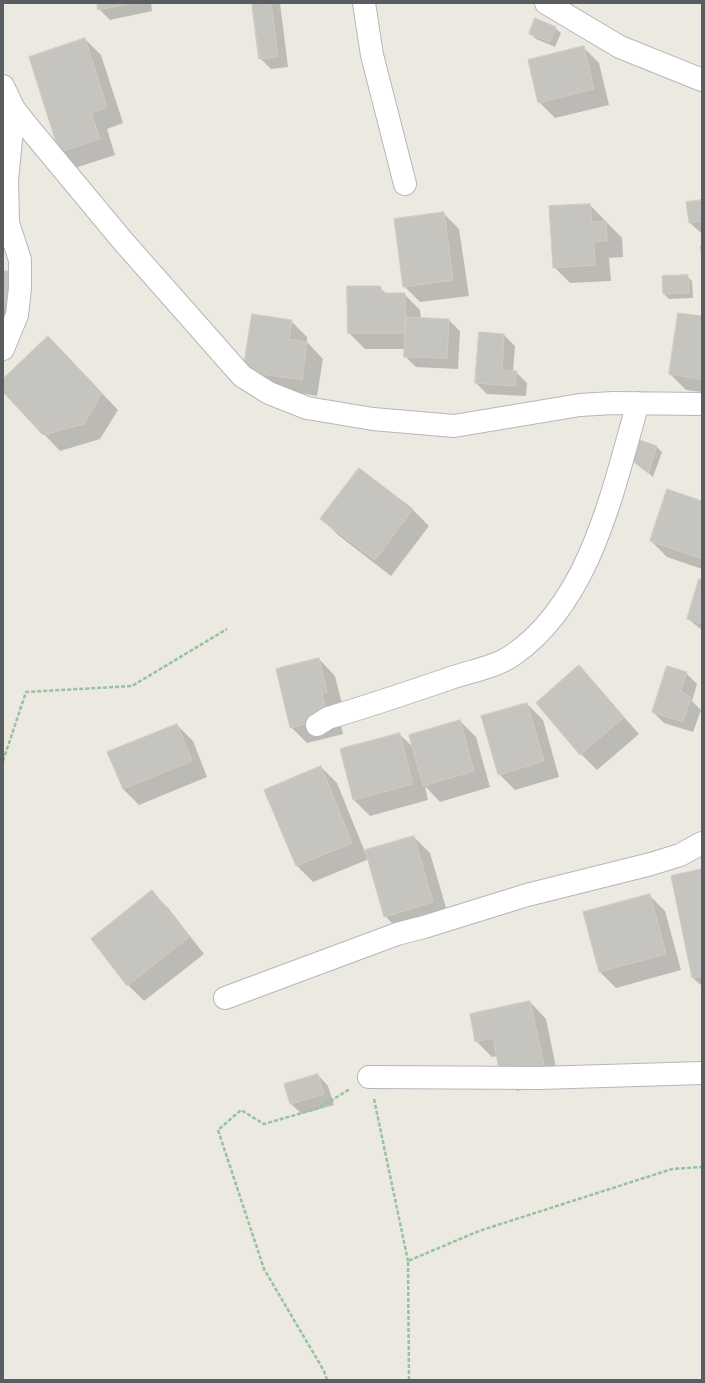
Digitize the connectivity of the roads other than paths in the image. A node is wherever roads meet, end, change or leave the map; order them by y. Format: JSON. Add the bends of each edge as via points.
{"nodes":[{"id":1,"x":364,"y":3,"type":"edge"},
{"id":2,"x":546,"y":3,"type":"edge"},
{"id":3,"x":702,"y":80,"type":"edge"},
{"id":4,"x":3,"y":86,"type":"edge"},
{"id":5,"x":14,"y":109,"type":"junction"},
{"id":6,"x":405,"y":184,"type":"dead end"},
{"id":7,"x":3,"y":349,"type":"edge"},
{"id":8,"x":638,"y":403,"type":"junction"},
{"id":9,"x":702,"y":404,"type":"edge"},
{"id":10,"x":317,"y":726,"type":"dead end"},
{"id":11,"x":702,"y":844,"type":"edge"},
{"id":12,"x":225,"y":998,"type":"dead end"},
{"id":13,"x":702,"y":1073,"type":"edge"},
{"id":14,"x":369,"y":1077,"type":"road end"}],
"edges":[{"from":1,"to":6,"type":"street","via":[[372,55]]},
{"from":2,"to":3,"type":"street","via":[[620,47]]},
{"from":4,"to":5,"type":"street"},
{"from":5,"to":7,"type":"street","via":[[7,180],[8,224],[20,260],[20,288],[17,315]]},
{"from":5,"to":8,"type":"street","via":[[192,322],[242,376],[269,393],[307,408],[373,419],[441,426],[580,405]]},
{"from":8,"to":9,"type":"street"},
{"from":8,"to":10,"type":"street","via":[[593,546],[577,583],[545,628],[512,656],[479,670],[328,718]]},
{"from":11,"to":12,"type":"street","via":[[651,864],[527,895],[397,934]]},
{"from":13,"to":14,"type":"street","via":[[539,1078]]}]}
